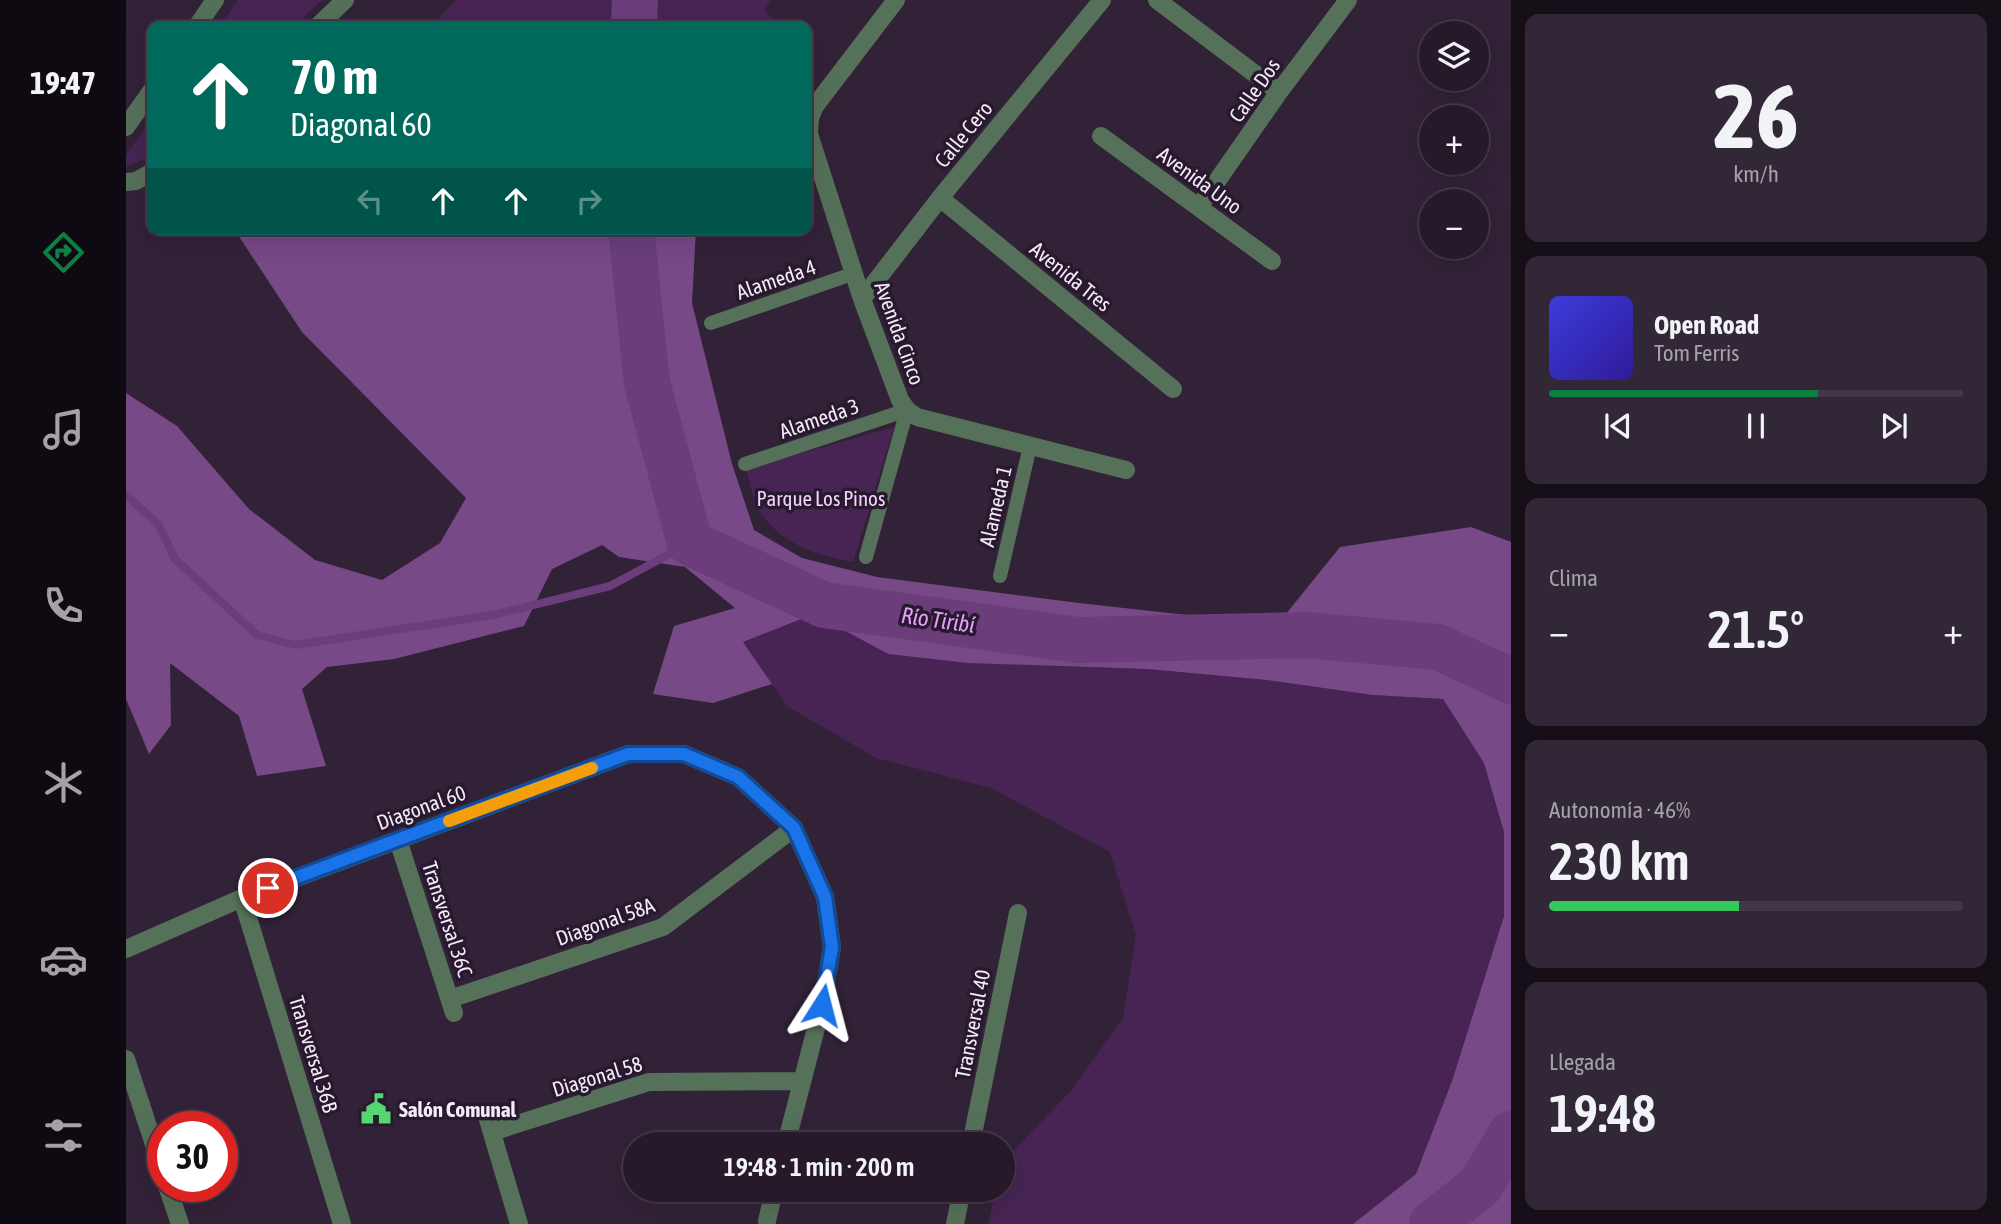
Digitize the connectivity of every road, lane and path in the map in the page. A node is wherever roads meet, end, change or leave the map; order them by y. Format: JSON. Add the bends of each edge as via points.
{"nodes":[{"id":1,"x":215,"y":0,"type":"edge"},
{"id":2,"x":345,"y":0,"type":"edge"},
{"id":3,"x":897,"y":0,"type":"edge"},
{"id":4,"x":1101,"y":0,"type":"edge"},
{"id":5,"x":1157,"y":0,"type":"edge"},
{"id":6,"x":1348,"y":0,"type":"edge"},
{"id":7,"x":200,"y":21,"type":"edge"},
{"id":8,"x":323,"y":21,"type":"edge"},
{"id":9,"x":1279,"y":92,"type":"junction"},
{"id":10,"x":147,"y":97,"type":"edge"},
{"id":11,"x":812,"y":113,"type":"edge"},
{"id":12,"x":126,"y":127,"type":"edge"},
{"id":13,"x":1101,"y":136,"type":"dead end"},
{"id":14,"x":812,"y":146,"type":"edge"},
{"id":15,"x":147,"y":175,"type":"edge"},
{"id":16,"x":126,"y":182,"type":"edge"},
{"id":17,"x":940,"y":198,"type":"junction"},
{"id":18,"x":1199,"y":207,"type":"junction"},
{"id":19,"x":1272,"y":261,"type":"dead end"},
{"id":20,"x":855,"y":274,"type":"junction"},
{"id":21,"x":862,"y":299,"type":"junction"},
{"id":22,"x":711,"y":323,"type":"dead end"},
{"id":23,"x":1173,"y":389,"type":"dead end"},
{"id":24,"x":906,"y":410,"type":"junction"},
{"id":25,"x":1030,"y":446,"type":"junction"},
{"id":26,"x":745,"y":464,"type":"dead end"},
{"id":27,"x":1126,"y":470,"type":"dead end"},
{"id":28,"x":866,"y":557,"type":"dead end"},
{"id":29,"x":1000,"y":576,"type":"dead end"},
{"id":30,"x":794,"y":828,"type":"junction"},
{"id":31,"x":398,"y":840,"type":"junction"},
{"id":32,"x":242,"y":898,"type":"junction"},
{"id":33,"x":1018,"y":913,"type":"dead end"},
{"id":34,"x":126,"y":949,"type":"edge"},
{"id":35,"x":452,"y":1006,"type":"joint"},
{"id":36,"x":126,"y":1059,"type":"edge"},
{"id":37,"x":801,"y":1081,"type":"junction"},
{"id":38,"x":486,"y":1113,"type":"dead end"},
{"id":39,"x":147,"y":1123,"type":"edge"},
{"id":40,"x":492,"y":1132,"type":"junction"},
{"id":41,"x":789,"y":1132,"type":"edge"},
{"id":42,"x":973,"y":1132,"type":"edge"},
{"id":43,"x":172,"y":1202,"type":"edge"},
{"id":44,"x":772,"y":1202,"type":"edge"},
{"id":45,"x":960,"y":1202,"type":"edge"},
{"id":46,"x":768,"y":1223,"type":"edge"},
{"id":47,"x":180,"y":1224,"type":"edge"},
{"id":48,"x":342,"y":1224,"type":"edge"},
{"id":49,"x":519,"y":1224,"type":"edge"},
{"id":50,"x":955,"y":1224,"type":"edge"}],
"edges":[{"from":1,"to":7,"type":"street"},
{"from":2,"to":8,"type":"street"},
{"from":3,"to":11,"type":"street"},
{"from":4,"to":17,"type":"street","name":"Calle Cero"},
{"from":5,"to":9,"type":"street"},
{"from":6,"to":9,"type":"street","name":"Calle Dos"},
{"from":9,"to":18,"type":"street","name":"Calle Dos"},
{"from":10,"to":12,"type":"street"},
{"from":13,"to":18,"type":"street","name":"Avenida Uno"},
{"from":14,"to":20,"type":"street","name":"Avenida Cinco"},
{"from":15,"to":16,"type":"street"},
{"from":17,"to":21,"type":"street","name":"Calle Cero"},
{"from":17,"to":23,"type":"street","name":"Avenida Tres"},
{"from":18,"to":19,"type":"street","name":"Avenida Uno"},
{"from":20,"to":21,"type":"street","name":"Avenida Cinco"},
{"from":20,"to":22,"type":"lane","name":"Alameda 4"},
{"from":21,"to":24,"type":"street","name":"Avenida Cinco"},
{"from":24,"to":25,"type":"street","name":"Avenida Cinco","via":[[917,417]]},
{"from":24,"to":26,"type":"lane","name":"Alameda 3"},
{"from":24,"to":28,"type":"lane"},
{"from":25,"to":27,"type":"street","name":"Avenida Cinco"},
{"from":25,"to":29,"type":"lane","name":"Alameda 1"},
{"from":30,"to":31,"type":"street","name":"Diagonal 60","via":[[738,777],[684,754],[628,754]]},
{"from":30,"to":35,"type":"street","name":"Diagonal 58A","via":[[663,927]]},
{"from":30,"to":37,"type":"street","via":[[825,897],[832,947]]},
{"from":31,"to":32,"type":"street","name":"Diagonal 60"},
{"from":31,"to":35,"type":"street","name":"Transversal 36C"},
{"from":32,"to":34,"type":"street","name":"Diagonal 60"},
{"from":32,"to":48,"type":"street","name":"Transversal 36B"},
{"from":33,"to":42,"type":"street","name":"Transversal 40"},
{"from":36,"to":39,"type":"street"},
{"from":37,"to":40,"type":"street","name":"Diagonal 58","via":[[649,1082]]},
{"from":37,"to":41,"type":"street"},
{"from":38,"to":40,"type":"street"},
{"from":40,"to":49,"type":"street"},
{"from":43,"to":47,"type":"street"},
{"from":44,"to":46,"type":"street"},
{"from":45,"to":50,"type":"street"}]}
